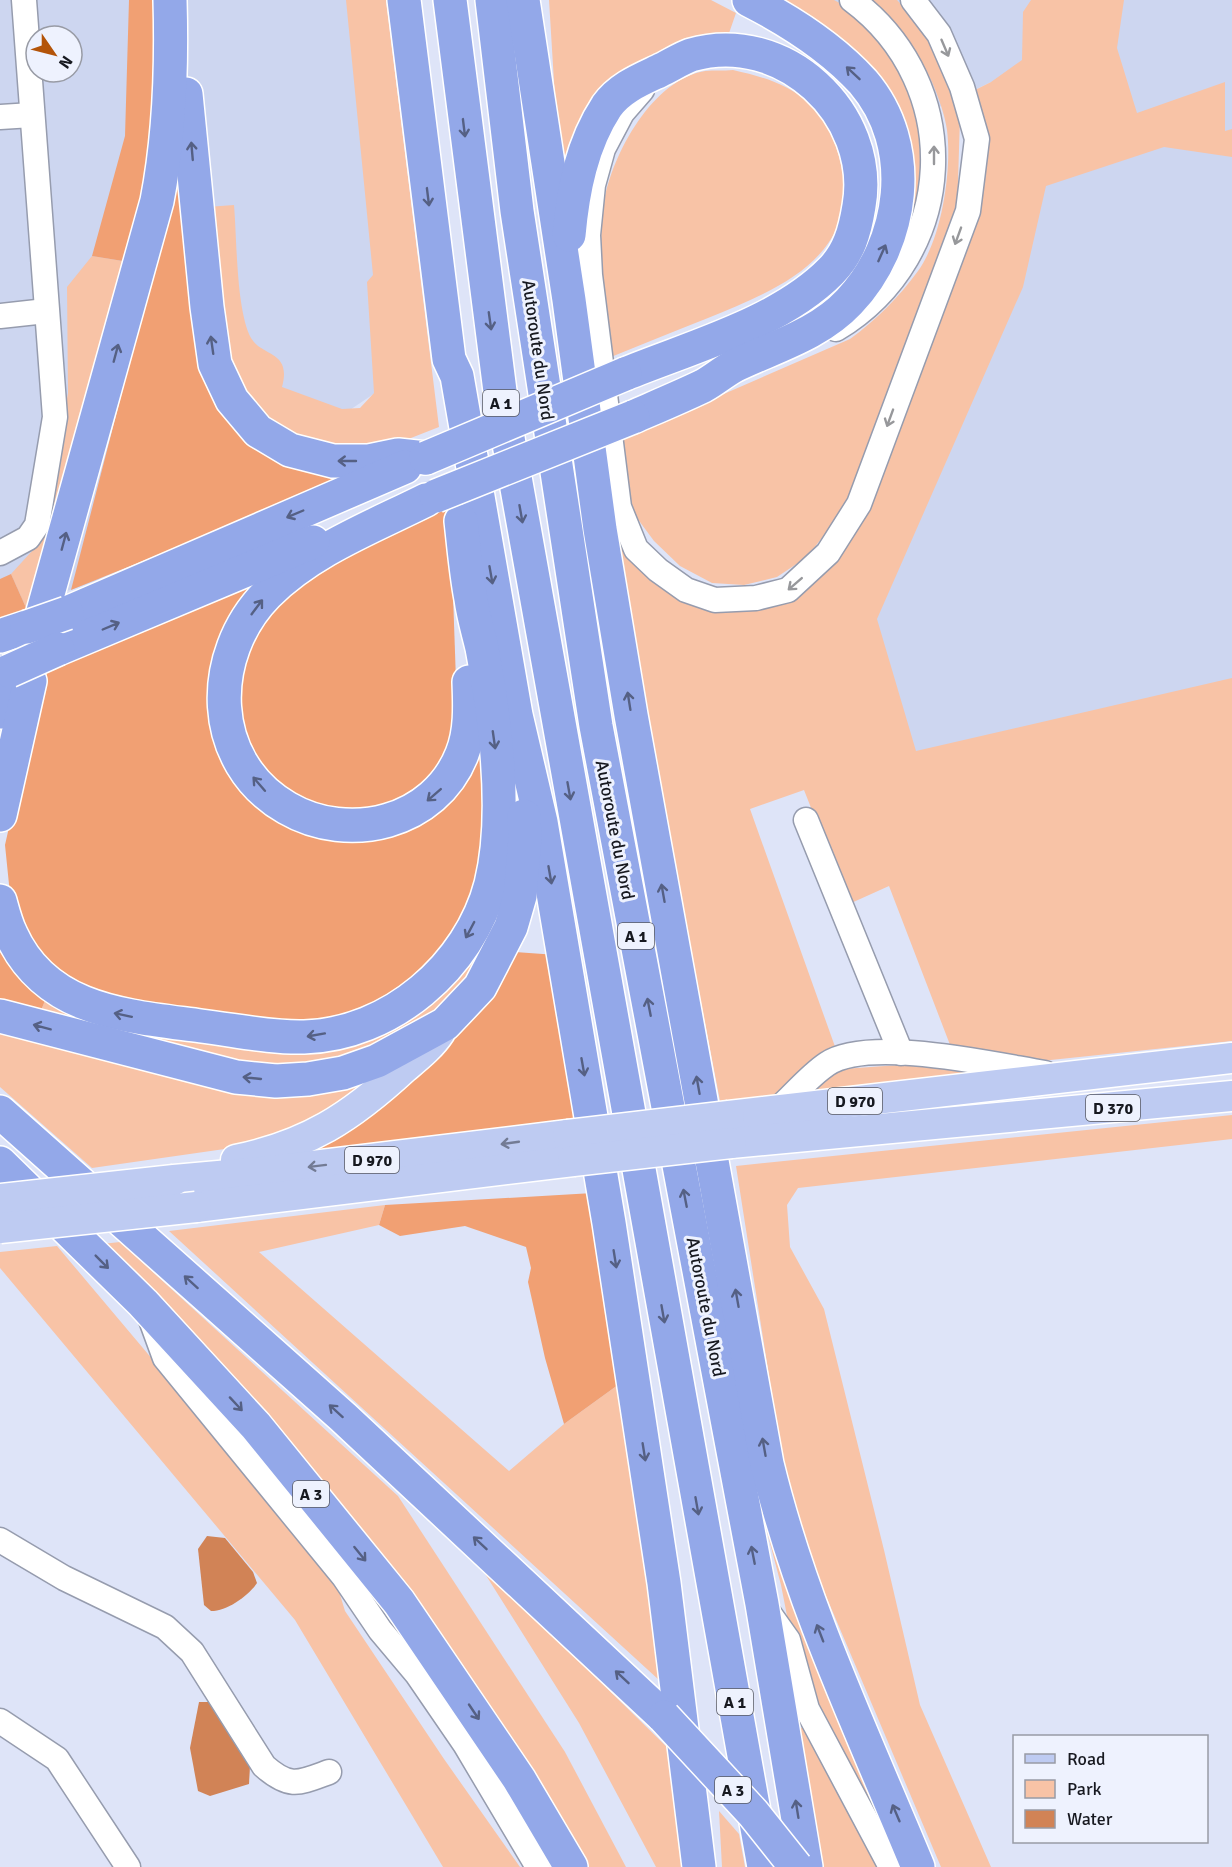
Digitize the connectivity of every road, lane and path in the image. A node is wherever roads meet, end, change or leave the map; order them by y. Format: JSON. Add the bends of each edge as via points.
{"nodes":[{"id":1,"x":24,"y":0,"type":"edge"},
{"id":2,"x":170,"y":0,"type":"edge"},
{"id":3,"x":181,"y":0,"type":"edge"},
{"id":4,"x":404,"y":0,"type":"edge"},
{"id":5,"x":450,"y":0,"type":"edge"},
{"id":6,"x":492,"y":0,"type":"edge"},
{"id":7,"x":523,"y":0,"type":"edge"},
{"id":8,"x":749,"y":0,"type":"edge"},
{"id":9,"x":852,"y":0,"type":"edge"},
{"id":10,"x":913,"y":0,"type":"edge"},
{"id":11,"x":659,"y":71,"type":"junction"},
{"id":12,"x":32,"y":115,"type":"junction"},
{"id":13,"x":0,"y":117,"type":"edge"},
{"id":14,"x":569,"y":300,"type":"junction"},
{"id":15,"x":46,"y":311,"type":"junction"},
{"id":16,"x":0,"y":316,"type":"edge"},
{"id":17,"x":448,"y":359,"type":"junction"},
{"id":18,"x":705,"y":385,"type":"junction"},
{"id":19,"x":426,"y":458,"type":"junction"},
{"id":20,"x":431,"y":498,"type":"junction"},
{"id":21,"x":0,"y":553,"type":"edge"},
{"id":22,"x":471,"y":600,"type":"junction"},
{"id":23,"x":58,"y":605,"type":"junction"},
{"id":24,"x":13,"y":632,"type":"edge"},
{"id":25,"x":5,"y":673,"type":"edge"},
{"id":26,"x":0,"y":712,"type":"edge"},
{"id":27,"x":516,"y":715,"type":"junction"},
{"id":28,"x":0,"y":815,"type":"edge"},
{"id":29,"x":806,"y":820,"type":"dead end"},
{"id":30,"x":0,"y":901,"type":"edge"},
{"id":31,"x":0,"y":1016,"type":"edge"},
{"id":32,"x":445,"y":1024,"type":"junction"},
{"id":33,"x":901,"y":1053,"type":"junction"},
{"id":34,"x":1232,"y":1058,"type":"edge"},
{"id":35,"x":1068,"y":1077,"type":"junction"},
{"id":36,"x":981,"y":1087,"type":"joint"},
{"id":37,"x":1232,"y":1096,"type":"edge"},
{"id":38,"x":777,"y":1110,"type":"junction"},
{"id":39,"x":0,"y":1112,"type":"edge"},
{"id":40,"x":995,"y":1119,"type":"joint"},
{"id":41,"x":730,"y":1130,"type":"junction"},
{"id":42,"x":571,"y":1148,"type":"junction"},
{"id":43,"x":0,"y":1163,"type":"edge"},
{"id":44,"x":174,"y":1180,"type":"junction"},
{"id":45,"x":0,"y":1199,"type":"edge"},
{"id":46,"x":0,"y":1228,"type":"edge"},
{"id":47,"x":146,"y":1307,"type":"junction"},
{"id":48,"x":703,"y":1538,"type":"junction"},
{"id":49,"x":0,"y":1540,"type":"edge"},
{"id":50,"x":762,"y":1604,"type":"junction"},
{"id":51,"x":0,"y":1721,"type":"edge"},
{"id":52,"x":329,"y":1772,"type":"dead end"},
{"id":53,"x":128,"y":1867,"type":"edge"},
{"id":54,"x":538,"y":1867,"type":"edge"},
{"id":55,"x":571,"y":1867,"type":"edge"},
{"id":56,"x":699,"y":1867,"type":"edge"},
{"id":57,"x":713,"y":1867,"type":"edge"},
{"id":58,"x":764,"y":1867,"type":"edge"},
{"id":59,"x":796,"y":1867,"type":"edge"},
{"id":60,"x":806,"y":1867,"type":"edge"},
{"id":61,"x":891,"y":1867,"type":"edge"},
{"id":62,"x":918,"y":1867,"type":"edge"}],
"edges":[{"from":1,"to":12,"type":"street"},
{"from":23,"to":2,"type":"highway","one_way":true,"via":[[158,201],[171,105]]},
{"from":19,"to":3,"type":"highway","one_way":true,"via":[[398,455],[369,461],[333,461],[290,450],[258,431],[232,400],[215,363],[207,307]]},
{"from":4,"to":17,"type":"highway","one_way":true},
{"from":5,"to":48,"type":"highway","name":"Autoroute du Nord","number":"A 1","one_way":true,"via":[[501,399]]},
{"from":50,"to":6,"type":"highway","name":"Autoroute du Nord","number":"A 1","one_way":true,"via":[[596,726],[519,223]]},
{"from":7,"to":14,"type":"highway"},
{"from":18,"to":8,"type":"highway","one_way":true,"via":[[733,366],[776,350],[848,304],[874,271],[891,233],[898,193],[896,154],[887,124],[863,83],[822,45]]},
{"from":18,"to":9,"type":"street","one_way":true,"via":[[780,360],[843,325],[866,309],[894,278],[916,240],[933,179],[935,148],[924,103],[908,63],[894,42]]},
{"from":10,"to":11,"type":"street","one_way":true,"via":[[939,34],[962,87],[977,139],[968,211],[859,504],[828,553],[789,591],[715,600],[686,590],[636,549],[619,507],[588,235],[593,185],[603,149],[622,113]]},
{"from":11,"to":14,"type":"highway","via":[[636,80],[609,104],[588,142],[569,234]]},
{"from":11,"to":19,"type":"highway","bridge":true,"via":[[693,55],[725,52],[773,58],[801,73],[833,102],[851,134],[860,165],[861,196],[852,239],[844,255],[814,286],[748,325]]},
{"from":12,"to":13,"type":"street"},
{"from":12,"to":15,"type":"street"},
{"from":62,"to":14,"type":"highway","one_way":true,"via":[[800,1581],[767,1464],[631,715],[600,529]]},
{"from":15,"to":16,"type":"street"},
{"from":15,"to":21,"type":"street","via":[[55,417],[37,525],[28,538]]},
{"from":17,"to":22,"type":"highway","via":[[442,378]]},
{"from":17,"to":27,"type":"highway","one_way":true,"via":[[457,376]]},
{"from":18,"to":20,"type":"highway","bridge":true},
{"from":19,"to":23,"type":"highway","one_way":true},
{"from":22,"to":20,"type":"highway","one_way":true,"via":[[469,726],[463,753],[436,794],[413,811],[388,822],[353,827],[325,823],[287,808],[264,790],[244,765],[225,721],[226,667],[243,626],[266,595],[301,565]]},
{"from":25,"to":20,"type":"highway","one_way":true,"bridge":true,"via":[[332,534]]},
{"from":22,"to":30,"type":"highway","one_way":true,"via":[[482,649],[498,768],[498,830],[490,884],[471,932],[421,993],[394,1010],[347,1030],[306,1037],[125,1016],[85,1005],[57,989],[31,966],[11,935]]},
{"from":23,"to":24,"type":"highway","bridge":true},
{"from":23,"to":26,"type":"highway"},
{"from":23,"to":28,"type":"highway"},
{"from":27,"to":32,"type":"highway","via":[[525,838],[520,896],[511,927],[480,987]]},
{"from":27,"to":56,"type":"highway","one_way":true,"via":[[541,822],[609,1223],[664,1582]]},
{"from":29,"to":33,"type":"street"},
{"from":32,"to":31,"type":"highway","one_way":true,"via":[[400,1050],[343,1073],[276,1081],[236,1077]]},
{"from":32,"to":44,"type":"main road","via":[[436,1038],[378,1093],[338,1123],[288,1146],[200,1166]]},
{"from":33,"to":35,"type":"street"},
{"from":33,"to":38,"type":"street","via":[[862,1053],[828,1063]]},
{"from":34,"to":35,"type":"main road","number":"D 370"},
{"from":35,"to":36,"type":"main road","number":"D 370"},
{"from":36,"to":38,"type":"main road","number":"D 970"},
{"from":37,"to":40,"type":"main road","number":"D 370"},
{"from":38,"to":41,"type":"main road","number":"D 970"},
{"from":59,"to":39,"type":"highway","number":"A 3","one_way":true,"bridge":true,"via":[[664,1717],[343,1417]]},
{"from":40,"to":41,"type":"main road","number":"D 970"},
{"from":41,"to":42,"type":"main road","number":"D 970","bridge":true},
{"from":42,"to":44,"type":"main road","number":"D 970","one_way":true},
{"from":42,"to":46,"type":"main road","number":"D 970","bridge":true,"via":[[195,1207]]},
{"from":43,"to":47,"type":"highway","number":"A 3","one_way":true},
{"from":44,"to":45,"type":"main road","number":"D 970","bridge":true},
{"from":47,"to":54,"type":"street","via":[[165,1358],[417,1674],[465,1744]]},
{"from":47,"to":55,"type":"highway","number":"A 3","one_way":true,"via":[[256,1426],[399,1602],[519,1779]]},
{"from":48,"to":57,"type":"highway","via":[[687,1588]]},
{"from":48,"to":58,"type":"highway","name":"Autoroute du Nord","number":"A 1","via":[[718,1602]]},
{"from":49,"to":52,"type":"street","via":[[64,1578],[165,1627],[192,1652],[264,1767],[281,1781],[298,1783]]},
{"from":60,"to":50,"type":"highway","name":"Autoroute du Nord","number":"A 1","one_way":true},
{"from":50,"to":61,"type":"street","via":[[788,1640],[807,1708]]},
{"from":51,"to":53,"type":"street","via":[[57,1759]]}]}
